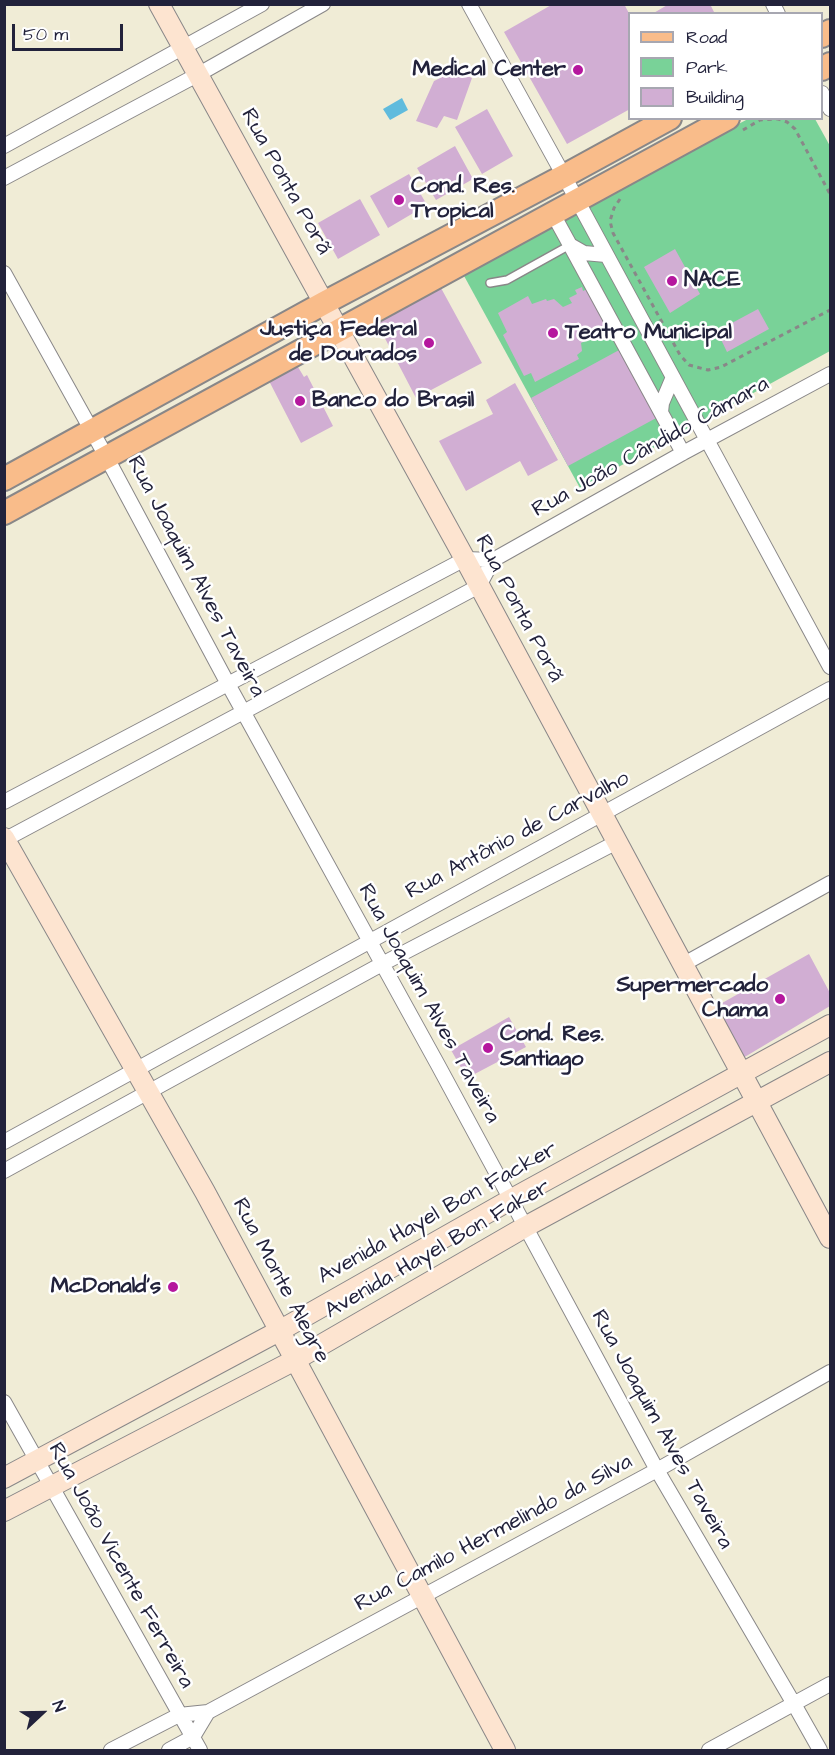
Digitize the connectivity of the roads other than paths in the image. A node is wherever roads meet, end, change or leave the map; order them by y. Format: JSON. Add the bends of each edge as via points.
{"nodes":[{"id":1,"x":159,"y":4,"type":"edge"},
{"id":2,"x":262,"y":4,"type":"edge"},
{"id":3,"x":323,"y":4,"type":"edge"},
{"id":4,"x":469,"y":4,"type":"edge"},
{"id":5,"x":183,"y":49,"type":"junction"},
{"id":6,"x":199,"y":75,"type":"junction"},
{"id":7,"x":823,"y":95,"type":"edge"},
{"id":8,"x":831,"y":109,"type":"edge"},
{"id":9,"x":666,"y":120,"type":"edge"},
{"id":10,"x":734,"y":125,"type":"edge"},
{"id":11,"x":4,"y":146,"type":"edge"},
{"id":12,"x":564,"y":176,"type":"junction"},
{"id":13,"x":4,"y":178,"type":"edge"},
{"id":14,"x":578,"y":201,"type":"junction"},
{"id":15,"x":553,"y":214,"type":"junction"},
{"id":16,"x":570,"y":245,"type":"junction"},
{"id":17,"x":606,"y":255,"type":"junction"},
{"id":18,"x":4,"y":273,"type":"edge"},
{"id":19,"x":490,"y":283,"type":"dead end"},
{"id":20,"x":324,"y":303,"type":"junction"},
{"id":21,"x":340,"y":330,"type":"junction"},
{"id":22,"x":831,"y":374,"type":"edge"},
{"id":23,"x":673,"y":377,"type":"junction"},
{"id":24,"x":661,"y":412,"type":"junction"},
{"id":25,"x":92,"y":430,"type":"junction"},
{"id":26,"x":706,"y":441,"type":"junction"},
{"id":27,"x":683,"y":453,"type":"junction"},
{"id":28,"x":107,"y":458,"type":"junction"},
{"id":29,"x":4,"y":479,"type":"edge"},
{"id":30,"x":4,"y":513,"type":"edge"},
{"id":31,"x":465,"y":560,"type":"junction"},
{"id":32,"x":493,"y":560,"type":"junction"},
{"id":33,"x":479,"y":586,"type":"junction"},
{"id":34,"x":831,"y":667,"type":"edge"},
{"id":35,"x":228,"y":684,"type":"junction"},
{"id":36,"x":831,"y":689,"type":"edge"},
{"id":37,"x":245,"y":713,"type":"junction"},
{"id":38,"x":4,"y":802,"type":"edge"},
{"id":39,"x":602,"y":815,"type":"junction"},
{"id":40,"x":5,"y":839,"type":"edge"},
{"id":41,"x":617,"y":842,"type":"junction"},
{"id":42,"x":831,"y":883,"type":"edge"},
{"id":43,"x":370,"y":940,"type":"junction"},
{"id":44,"x":382,"y":964,"type":"junction"},
{"id":45,"x":682,"y":965,"type":"junction"},
{"id":46,"x":831,"y":1025,"type":"edge"},
{"id":47,"x":831,"y":1062,"type":"edge"},
{"id":48,"x":136,"y":1069,"type":"junction"},
{"id":49,"x":742,"y":1074,"type":"junction"},
{"id":50,"x":149,"y":1093,"type":"junction"},
{"id":51,"x":758,"y":1102,"type":"junction"},
{"id":52,"x":4,"y":1142,"type":"edge"},
{"id":53,"x":4,"y":1171,"type":"edge"},
{"id":54,"x":510,"y":1200,"type":"junction"},
{"id":55,"x":525,"y":1227,"type":"junction"},
{"id":56,"x":831,"y":1238,"type":"edge"},
{"id":57,"x":279,"y":1331,"type":"junction"},
{"id":58,"x":295,"y":1360,"type":"junction"},
{"id":59,"x":831,"y":1372,"type":"edge"},
{"id":60,"x":4,"y":1402,"type":"edge"},
{"id":61,"x":38,"y":1461,"type":"junction"},
{"id":62,"x":657,"y":1470,"type":"junction"},
{"id":63,"x":4,"y":1478,"type":"edge"},
{"id":64,"x":52,"y":1487,"type":"junction"},
{"id":65,"x":4,"y":1511,"type":"edge"},
{"id":66,"x":421,"y":1597,"type":"junction"},
{"id":67,"x":831,"y":1684,"type":"edge"},
{"id":68,"x":794,"y":1704,"type":"junction"},
{"id":69,"x":208,"y":1712,"type":"junction"},
{"id":70,"x":179,"y":1715,"type":"junction"},
{"id":71,"x":193,"y":1737,"type":"junction"},
{"id":72,"x":111,"y":1750,"type":"edge"},
{"id":73,"x":169,"y":1750,"type":"edge"},
{"id":74,"x":200,"y":1750,"type":"edge"},
{"id":75,"x":504,"y":1750,"type":"edge"},
{"id":76,"x":709,"y":1750,"type":"edge"},
{"id":77,"x":820,"y":1750,"type":"edge"}],
"edges":[{"from":1,"to":5,"type":"street","name":"Rua Ponta Porã"},
{"from":2,"to":5,"type":"street"},
{"from":3,"to":6,"type":"street"},
{"from":4,"to":12,"type":"street"},
{"from":5,"to":6,"type":"street","name":"Rua Ponta Porã"},
{"from":5,"to":11,"type":"street"},
{"from":6,"to":13,"type":"street"},
{"from":6,"to":20,"type":"street","name":"Rua Ponta Porã"},
{"from":7,"to":8,"type":"street"},
{"from":9,"to":12,"type":"main road"},
{"from":10,"to":14,"type":"main road"},
{"from":12,"to":14,"type":"street"},
{"from":12,"to":20,"type":"main road"},
{"from":14,"to":15,"type":"main road"},
{"from":14,"to":17,"type":"street"},
{"from":15,"to":16,"type":"street"},
{"from":15,"to":21,"type":"main road"},
{"from":16,"to":17,"type":"street","via":[[584,253]]},
{"from":16,"to":19,"type":"lane","via":[[507,280]]},
{"from":16,"to":24,"type":"street"},
{"from":17,"to":23,"type":"street"},
{"from":18,"to":25,"type":"street","name":"Rua Joaquim Alves Taveira"},
{"from":20,"to":21,"type":"street","name":"Rua Ponta Porã"},
{"from":20,"to":25,"type":"main road"},
{"from":21,"to":28,"type":"main road"},
{"from":21,"to":31,"type":"street","name":"Rua Ponta Porã"},
{"from":22,"to":26,"type":"street","name":"Rua João Cândido Câmara"},
{"from":23,"to":24,"type":"street"},
{"from":23,"to":26,"type":"street"},
{"from":24,"to":27,"type":"street"},
{"from":25,"to":28,"type":"street","name":"Rua Joaquim Alves Taveira"},
{"from":25,"to":29,"type":"main road"},
{"from":26,"to":27,"type":"street","name":"Rua João Cândido Câmara"},
{"from":26,"to":34,"type":"street"},
{"from":27,"to":32,"type":"street","name":"Rua João Cândido Câmara"},
{"from":28,"to":30,"type":"main road"},
{"from":28,"to":35,"type":"street","name":"Rua Joaquim Alves Taveira"},
{"from":31,"to":32,"type":"street","name":"Rua João Cândido Câmara"},
{"from":31,"to":33,"type":"street","name":"Rua Ponta Porã"},
{"from":31,"to":35,"type":"street","name":"Rua João Cândido Câmara"},
{"from":32,"to":33,"type":"street"},
{"from":33,"to":37,"type":"street"},
{"from":33,"to":39,"type":"street","name":"Rua Ponta Porã"},
{"from":35,"to":37,"type":"street","name":"Rua Joaquim Alves Taveira"},
{"from":35,"to":38,"type":"street","name":"Rua João Cândido Câmara"},
{"from":36,"to":39,"type":"street","name":"Rua Antônio de Carvalho"},
{"from":37,"to":40,"type":"street"},
{"from":37,"to":43,"type":"street","name":"Rua Joaquim Alves Taveira"},
{"from":39,"to":41,"type":"street","name":"Rua Ponta Porã"},
{"from":39,"to":43,"type":"street","name":"Rua Antônio de Carvalho"},
{"from":40,"to":48,"type":"street","name":"Rua Monte Alegre"},
{"from":41,"to":44,"type":"street"},
{"from":41,"to":45,"type":"street","name":"Rua Ponta Porã"},
{"from":42,"to":45,"type":"street"},
{"from":43,"to":44,"type":"street","name":"Rua Joaquim Alves Taveira"},
{"from":43,"to":48,"type":"street","name":"Rua Antônio de Carvalho"},
{"from":44,"to":50,"type":"street"},
{"from":44,"to":54,"type":"street","name":"Rua Joaquim Alves Taveira"},
{"from":45,"to":49,"type":"street","name":"Rua Ponta Porã"},
{"from":46,"to":49,"type":"street","name":"Avenida Hayel Bon Facker"},
{"from":47,"to":51,"type":"street","name":"Avenida Hayel Bon Faker"},
{"from":48,"to":50,"type":"street","name":"Rua Monte Alegre"},
{"from":48,"to":52,"type":"street","name":"Rua Antônio de Carvalho"},
{"from":49,"to":51,"type":"street","name":"Rua Ponta Porã"},
{"from":49,"to":54,"type":"street","name":"Avenida Hayel Bon Facker"},
{"from":50,"to":53,"type":"street"},
{"from":50,"to":57,"type":"street","name":"Rua Monte Alegre"},
{"from":51,"to":55,"type":"street","name":"Avenida Hayel Bon Faker"},
{"from":51,"to":56,"type":"street","name":"Rua Ponta Porã"},
{"from":54,"to":55,"type":"street","name":"Rua Joaquim Alves Taveira"},
{"from":54,"to":57,"type":"street","name":"Avenida Hayel Bon Facker"},
{"from":55,"to":58,"type":"street","name":"Avenida Hayel Bon Faker"},
{"from":55,"to":62,"type":"street","name":"Rua Joaquim Alves Taveira"},
{"from":57,"to":58,"type":"street","name":"Rua Monte Alegre"},
{"from":57,"to":61,"type":"street","name":"Avenida Hayel Bon Facker"},
{"from":58,"to":64,"type":"street","name":"Avenida Hayel Bon Faker"},
{"from":58,"to":66,"type":"street","name":"Rua Monte Alegre"},
{"from":59,"to":62,"type":"street","name":"Rua Camilo Hermelindo da Silva"},
{"from":60,"to":61,"type":"street","name":"Rua João Vicente Ferreira"},
{"from":61,"to":63,"type":"street","name":"Avenida Hayel Bon Facker"},
{"from":61,"to":64,"type":"street","name":"Rua João Vicente Ferreira"},
{"from":62,"to":66,"type":"street","name":"Rua Camilo Hermelindo da Silva"},
{"from":62,"to":68,"type":"street","name":"Rua Joaquim Alves Taveira"},
{"from":64,"to":65,"type":"street","name":"Avenida Hayel Bon Faker"},
{"from":64,"to":70,"type":"street","name":"Rua João Vicente Ferreira"},
{"from":66,"to":69,"type":"street","name":"Rua Camilo Hermelindo da Silva"},
{"from":66,"to":75,"type":"street","name":"Rua Monte Alegre"},
{"from":67,"to":68,"type":"street"},
{"from":68,"to":76,"type":"street"},
{"from":68,"to":77,"type":"street","name":"Rua Joaquim Alves Taveira"},
{"from":69,"to":70,"type":"street","name":"Rua Camilo Hermelindo da Silva"},
{"from":69,"to":71,"type":"street"},
{"from":70,"to":71,"type":"street","name":"Rua João Vicente Ferreira"},
{"from":70,"to":72,"type":"street"},
{"from":71,"to":73,"type":"street"},
{"from":71,"to":74,"type":"street","name":"Rua João Vicente Ferreira"}]}
